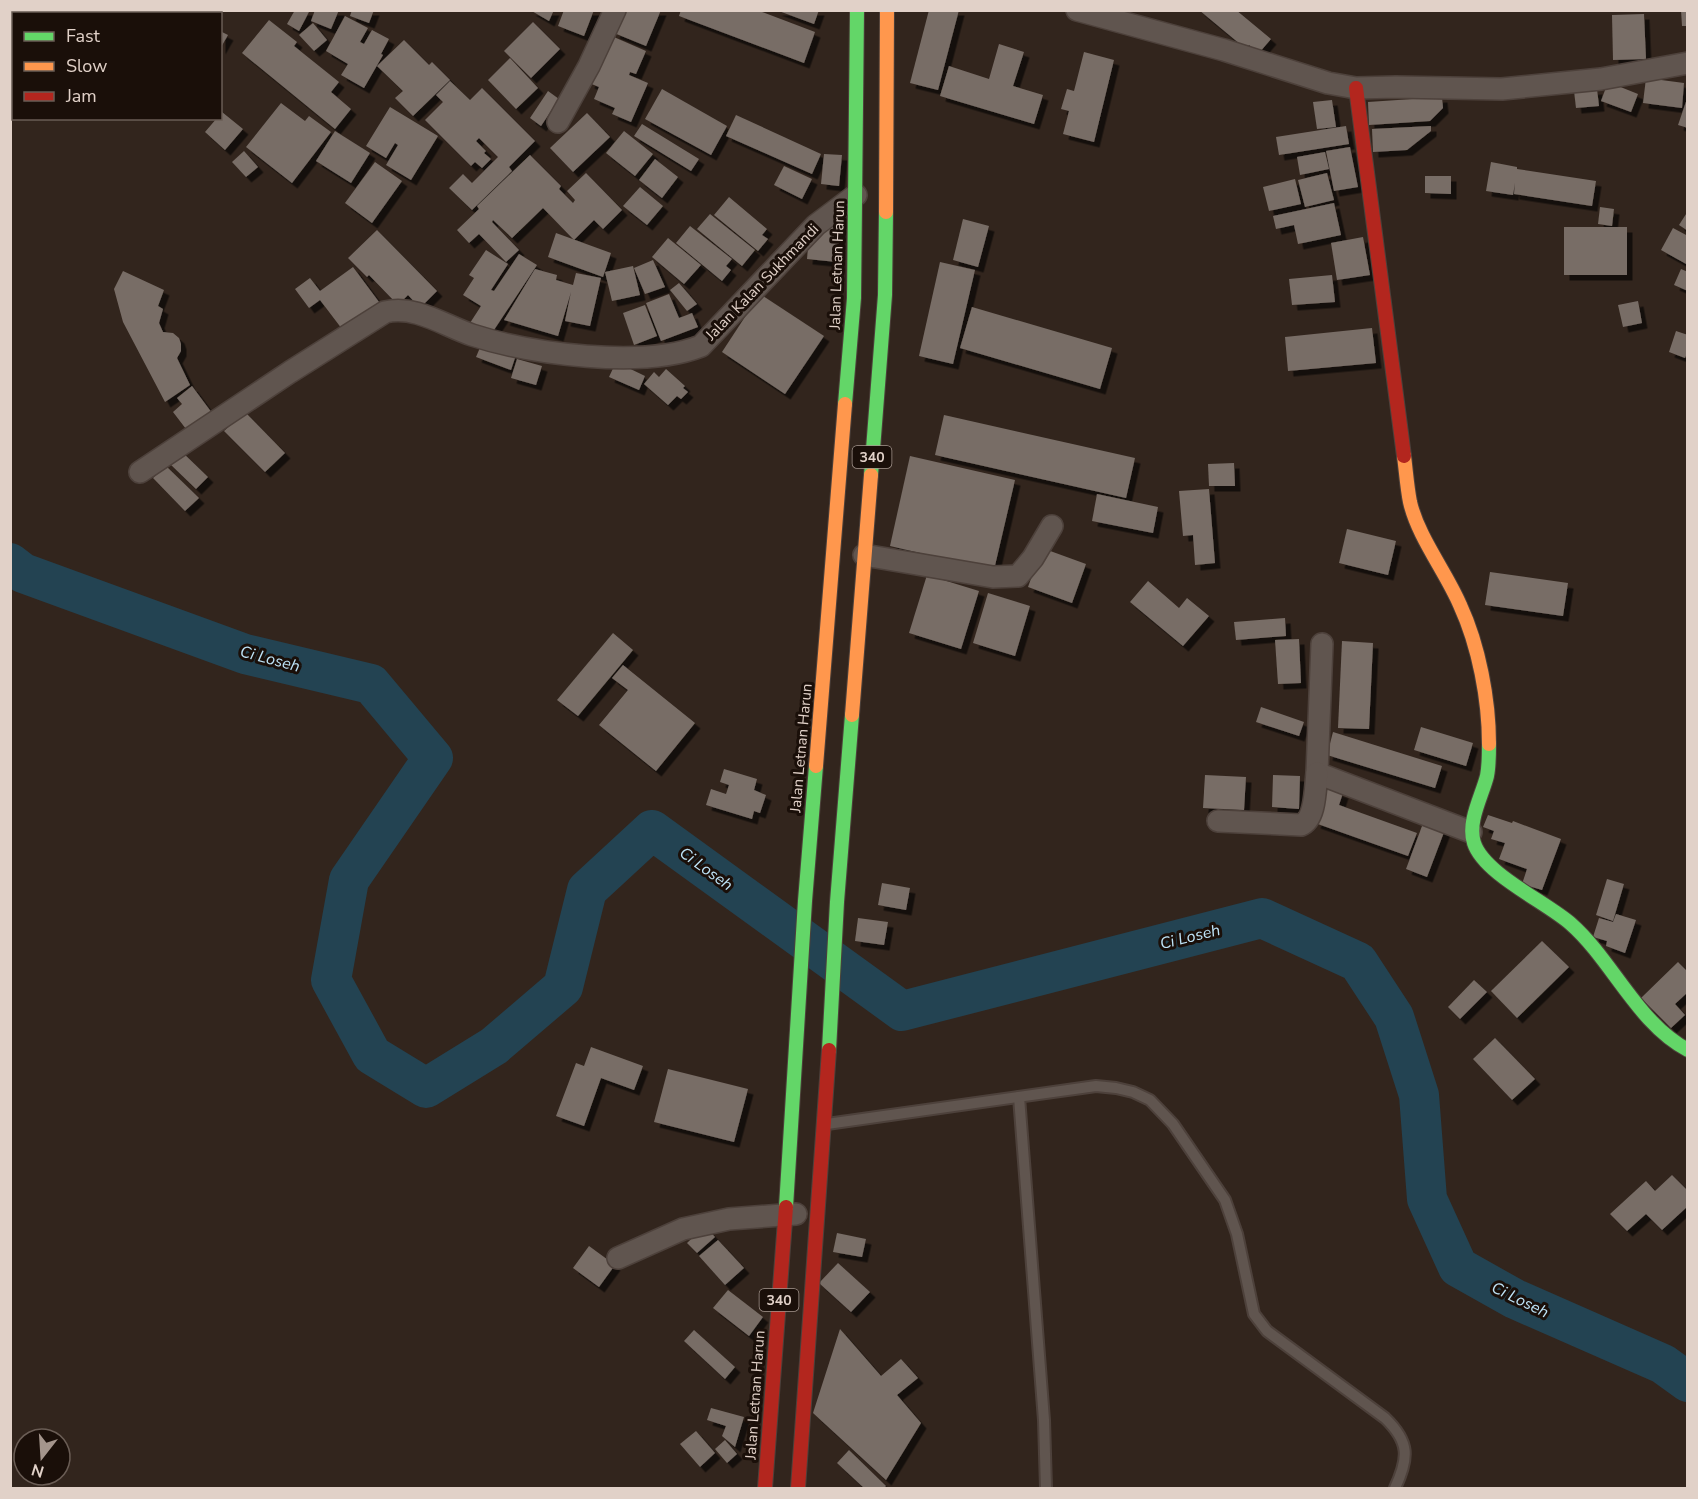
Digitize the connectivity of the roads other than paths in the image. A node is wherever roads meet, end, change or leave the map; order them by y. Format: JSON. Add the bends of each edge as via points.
{"nodes":[{"id":1,"x":615,"y":10,"type":"edge"},
{"id":2,"x":857,"y":10,"type":"edge"},
{"id":3,"x":887,"y":10,"type":"edge"},
{"id":4,"x":1077,"y":10,"type":"edge"},
{"id":5,"x":1688,"y":63,"type":"edge"},
{"id":6,"x":1356,"y":88,"type":"junction"},
{"id":7,"x":558,"y":122,"type":"dead end"},
{"id":8,"x":856,"y":195,"type":"junction"},
{"id":9,"x":140,"y":472,"type":"dead end"},
{"id":10,"x":1052,"y":526,"type":"dead end"},
{"id":11,"x":864,"y":555,"type":"junction"},
{"id":12,"x":1322,"y":644,"type":"dead end"},
{"id":13,"x":1317,"y":773,"type":"junction"},
{"id":14,"x":1218,"y":821,"type":"dead end"},
{"id":15,"x":1472,"y":832,"type":"junction"},
{"id":16,"x":1688,"y":1050,"type":"edge"},
{"id":17,"x":1019,"y":1097,"type":"junction"},
{"id":18,"x":825,"y":1119,"type":"junction"},
{"id":19,"x":785,"y":1213,"type":"junction"},
{"id":20,"x":818,"y":1214,"type":"junction"},
{"id":21,"x":618,"y":1258,"type":"dead end"},
{"id":22,"x":765,"y":1488,"type":"edge"},
{"id":23,"x":798,"y":1488,"type":"edge"},
{"id":24,"x":1046,"y":1488,"type":"edge"},
{"id":25,"x":1395,"y":1488,"type":"edge"}],
"edges":[{"from":1,"to":7,"type":"street"},
{"from":2,"to":8,"type":"main road","name":"Jalan Letnan Harun","number":"340"},
{"from":3,"to":11,"type":"main road","number":"340","via":[[885,295]]},
{"from":4,"to":6,"type":"street"},
{"from":5,"to":6,"type":"street","via":[[1601,79],[1502,89]]},
{"from":6,"to":15,"type":"main road","via":[[1410,503],[1467,622],[1488,725],[1488,769]]},
{"from":8,"to":9,"type":"street","name":"Jalan Kalan Sukhmandi","via":[[816,225],[701,346],[686,352],[601,357],[540,351],[471,334],[428,316],[385,312]]},
{"from":8,"to":19,"type":"main road","name":"Jalan Letnan Harun","number":"340","via":[[854,298],[805,901]]},
{"from":10,"to":11,"type":"street","via":[[1018,576],[993,578]]},
{"from":11,"to":18,"type":"main road","number":"340"},
{"from":12,"to":13,"type":"street"},
{"from":13,"to":14,"type":"street","via":[[1311,816],[1305,823]]},
{"from":13,"to":15,"type":"street"},
{"from":15,"to":16,"type":"main road","via":[[1482,858],[1570,924],[1641,1008],[1675,1044]]},
{"from":17,"to":18,"type":"lane"},
{"from":17,"to":24,"type":"lane"},
{"from":17,"to":25,"type":"lane","via":[[1096,1086],[1133,1092],[1163,1111],[1225,1200],[1237,1234],[1251,1306],[1259,1323],[1397,1430],[1406,1457]]},
{"from":18,"to":20,"type":"main road","number":"340"},
{"from":19,"to":20,"type":"street"},
{"from":19,"to":21,"type":"street","via":[[683,1229]]},
{"from":19,"to":22,"type":"main road","name":"Jalan Letnan Harun","number":"340"},
{"from":20,"to":23,"type":"main road","number":"340"}]}
